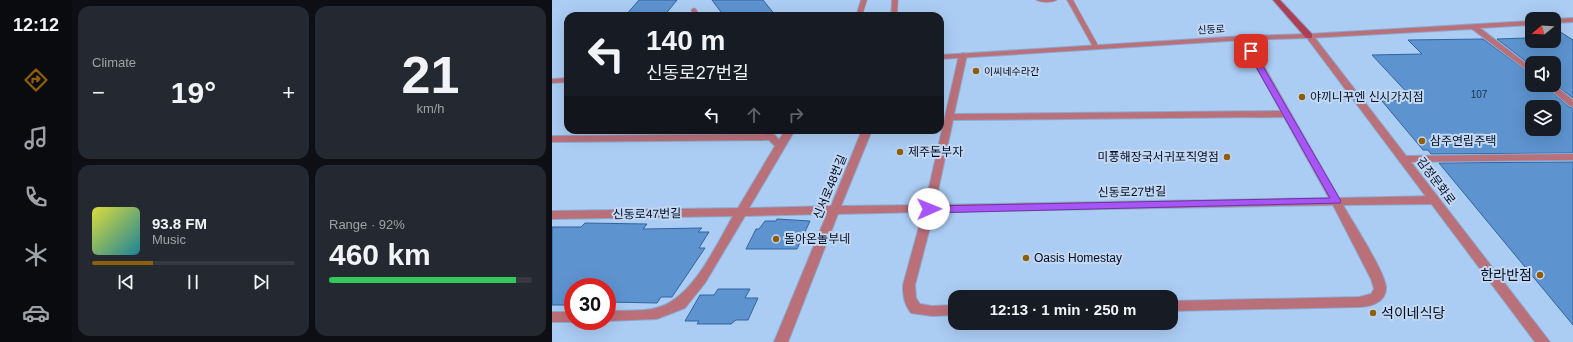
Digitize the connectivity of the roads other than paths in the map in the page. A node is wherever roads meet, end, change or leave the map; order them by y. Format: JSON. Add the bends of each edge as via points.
{"nodes":[{"id":1,"x":864,"y":0,"type":"edge"},
{"id":2,"x":895,"y":0,"type":"edge"},
{"id":3,"x":1039,"y":0,"type":"edge"},
{"id":4,"x":1054,"y":0,"type":"edge"},
{"id":5,"x":1070,"y":0,"type":"edge"},
{"id":6,"x":1276,"y":0,"type":"edge"},
{"id":7,"x":861,"y":12,"type":"edge"},
{"id":8,"x":894,"y":12,"type":"edge"},
{"id":9,"x":1573,"y":20,"type":"edge"},
{"id":10,"x":1561,"y":21,"type":"edge"},
{"id":11,"x":1525,"y":23,"type":"edge"},
{"id":12,"x":1472,"y":26,"type":"junction"},
{"id":13,"x":1309,"y":36,"type":"junction"},
{"id":14,"x":1244,"y":38,"type":"junction"},
{"id":15,"x":1096,"y":47,"type":"junction"},
{"id":16,"x":963,"y":55,"type":"junction"},
{"id":17,"x":944,"y":57,"type":"edge"},
{"id":18,"x":1525,"y":67,"type":"edge"},
{"id":19,"x":564,"y":80,"type":"edge"},
{"id":20,"x":552,"y":81,"type":"edge"},
{"id":21,"x":1558,"y":92,"type":"edge"},
{"id":22,"x":1573,"y":104,"type":"edge"},
{"id":23,"x":1287,"y":114,"type":"junction"},
{"id":24,"x":949,"y":117,"type":"junction"},
{"id":25,"x":788,"y":134,"type":"edge"},
{"id":26,"x":865,"y":134,"type":"edge"},
{"id":27,"x":552,"y":139,"type":"edge"},
{"id":28,"x":780,"y":146,"type":"junction"},
{"id":29,"x":1573,"y":156,"type":"edge"},
{"id":30,"x":1403,"y":159,"type":"junction"},
{"id":31,"x":1434,"y":200,"type":"junction"},
{"id":32,"x":1336,"y":201,"type":"junction"},
{"id":33,"x":929,"y":209,"type":"junction"},
{"id":34,"x":834,"y":212,"type":"junction"},
{"id":35,"x":742,"y":213,"type":"junction"},
{"id":36,"x":552,"y":215,"type":"edge"},
{"id":37,"x":1178,"y":306,"type":"edge"},
{"id":38,"x":948,"y":310,"type":"edge"},
{"id":39,"x":616,"y":316,"type":"edge"},
{"id":40,"x":552,"y":317,"type":"edge"},
{"id":41,"x":564,"y":317,"type":"edge"},
{"id":42,"x":781,"y":342,"type":"edge"},
{"id":43,"x":1543,"y":342,"type":"edge"}],
"edges":[{"from":1,"to":7,"type":"lane"},
{"from":2,"to":8,"type":"lane"},
{"from":3,"to":4,"type":"lane"},
{"from":5,"to":15,"type":"lane"},
{"from":6,"to":13,"type":"main road"},
{"from":9,"to":10,"type":"street"},
{"from":11,"to":12,"type":"street","name":"신동로"},
{"from":12,"to":13,"type":"street","name":"신동로"},
{"from":12,"to":18,"type":"street"},
{"from":13,"to":14,"type":"street","name":"신동로"},
{"from":13,"to":30,"type":"street","name":"김정문화로"},
{"from":14,"to":15,"type":"street","name":"신동로"},
{"from":14,"to":23,"type":"street"},
{"from":15,"to":16,"type":"street","name":"신동로"},
{"from":16,"to":17,"type":"street","name":"신동로"},
{"from":16,"to":24,"type":"street"},
{"from":19,"to":20,"type":"street"},
{"from":21,"to":22,"type":"street"},
{"from":23,"to":24,"type":"street"},
{"from":23,"to":32,"type":"street"},
{"from":24,"to":33,"type":"street"},
{"from":25,"to":28,"type":"street"},
{"from":26,"to":34,"type":"street","name":"신서로48번길"},
{"from":27,"to":28,"type":"street","via":[[772,137]]},
{"from":28,"to":35,"type":"street"},
{"from":29,"to":30,"type":"street"},
{"from":30,"to":31,"type":"street","name":"김정문화로"},
{"from":31,"to":32,"type":"street","name":"신동로27번길"},
{"from":31,"to":43,"type":"street","name":"김정문화로"},
{"from":32,"to":33,"type":"street","name":"신동로27번길"},
{"from":32,"to":37,"type":"street","via":[[1376,274],[1380,288],[1378,294],[1368,302]]},
{"from":33,"to":34,"type":"street","name":"신동로27번길"},
{"from":33,"to":38,"type":"street","via":[[909,285],[910,301],[920,310]]},
{"from":34,"to":35,"type":"street","name":"신동로47번길"},
{"from":34,"to":42,"type":"street","name":"신서로48번길"},
{"from":35,"to":36,"type":"street","name":"신동로47번길"},
{"from":35,"to":39,"type":"street","via":[[701,280],[680,304],[657,314]]},
{"from":40,"to":41,"type":"street"}]}
